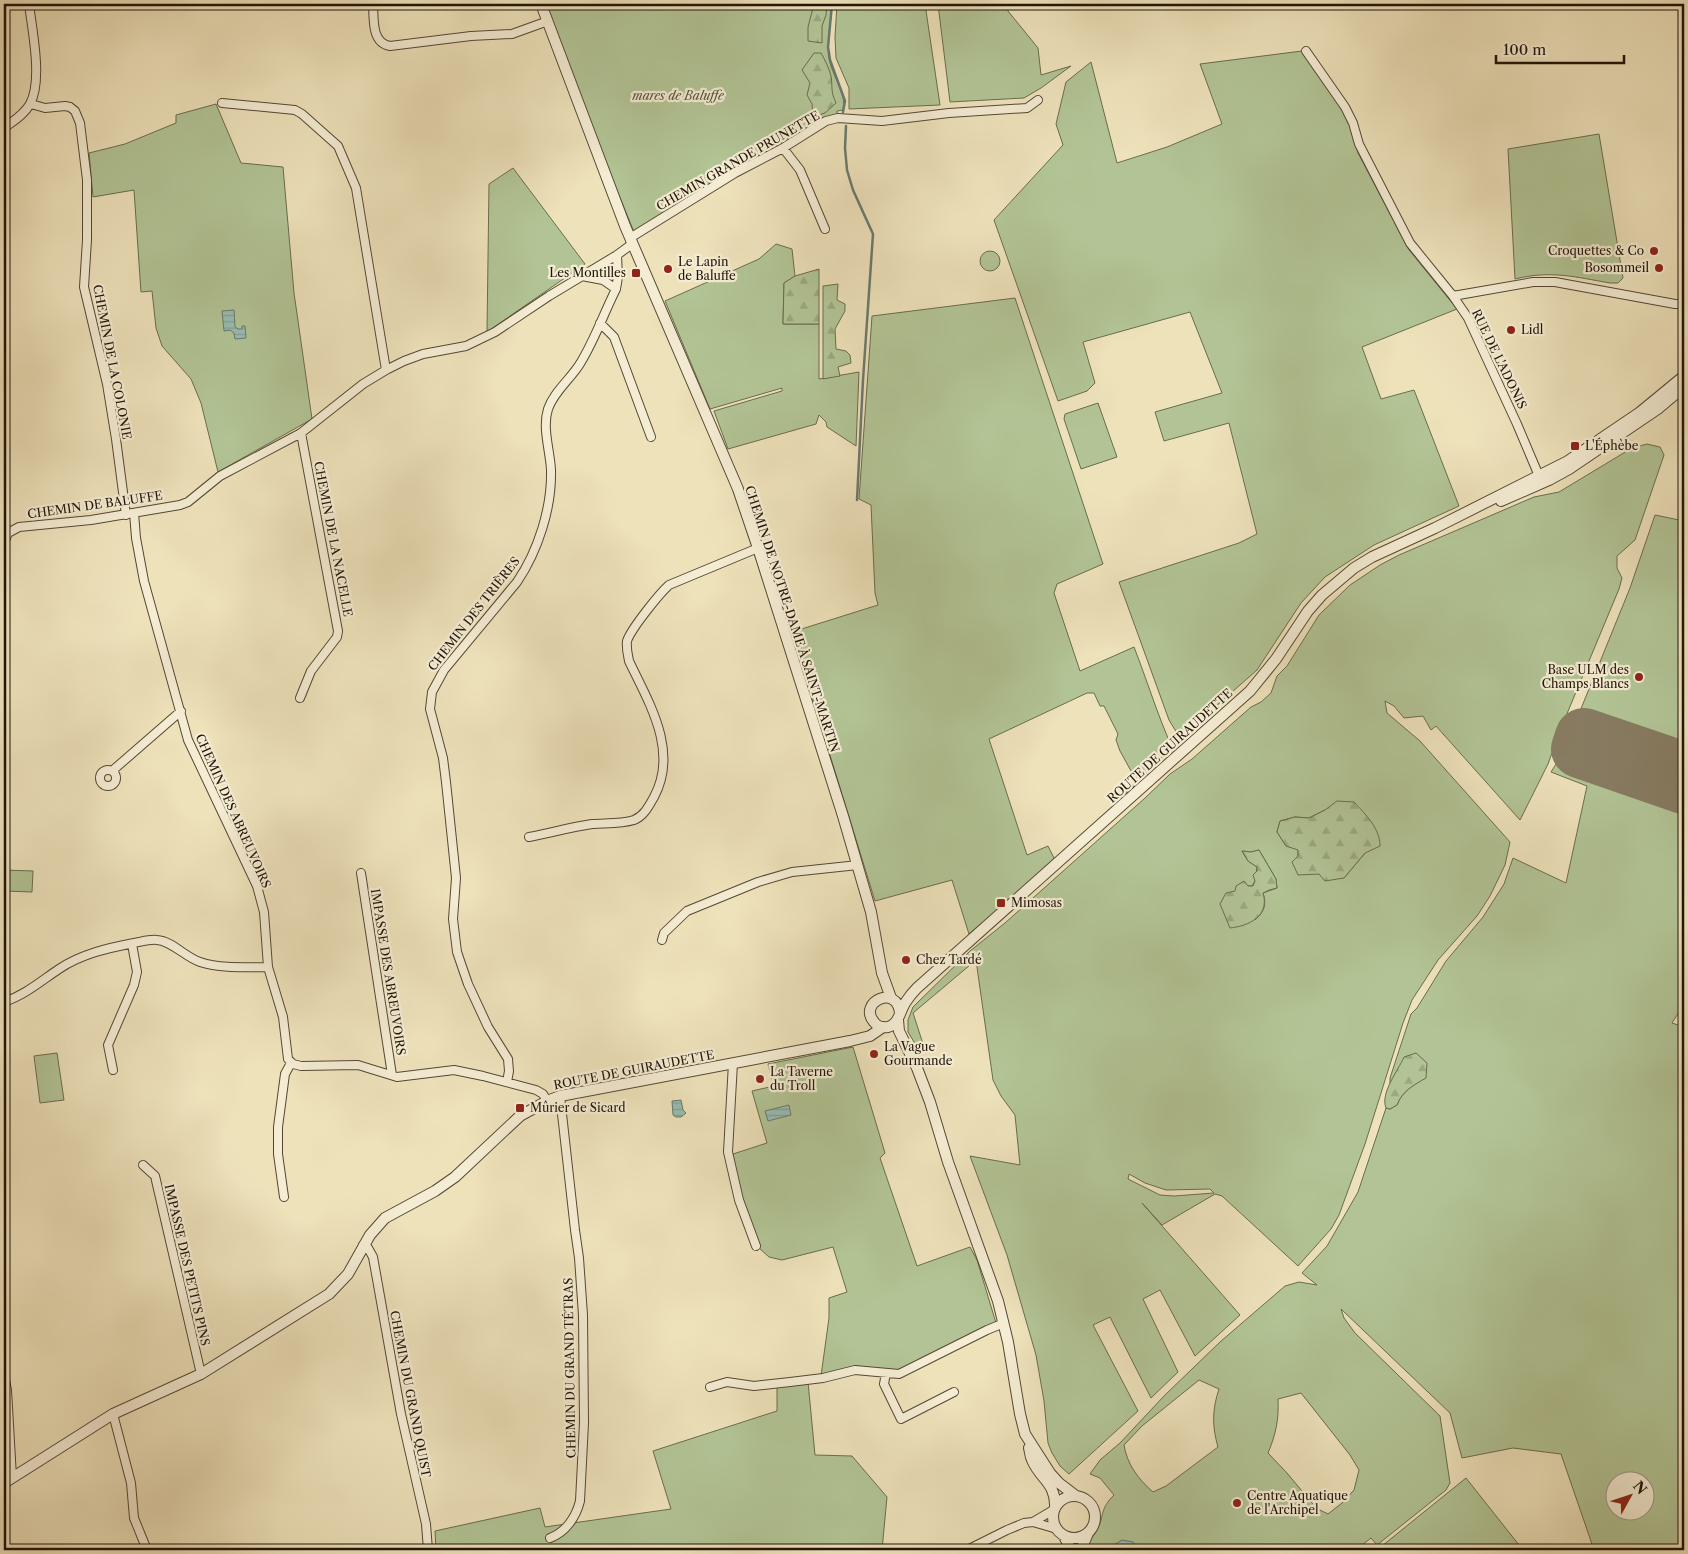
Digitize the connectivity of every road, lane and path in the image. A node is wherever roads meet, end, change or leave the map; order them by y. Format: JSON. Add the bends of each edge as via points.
{"nodes":[{"id":1,"x":29,"y":4,"type":"edge"},
{"id":2,"x":373,"y":4,"type":"edge"},
{"id":3,"x":541,"y":4,"type":"edge"},
{"id":4,"x":548,"y":22,"type":"junction"},
{"id":5,"x":1306,"y":51,"type":"dead end"},
{"id":6,"x":1038,"y":100,"type":"dead end"},
{"id":7,"x":222,"y":103,"type":"dead end"},
{"id":8,"x":30,"y":104,"type":"junction"},
{"id":9,"x":4,"y":128,"type":"edge"},
{"id":10,"x":783,"y":148,"type":"junction"},
{"id":11,"x":825,"y":229,"type":"dead end"},
{"id":12,"x":631,"y":241,"type":"junction"},
{"id":13,"x":617,"y":255,"type":"junction"},
{"id":14,"x":582,"y":276,"type":"junction"},
{"id":15,"x":616,"y":290,"type":"junction"},
{"id":16,"x":1452,"y":296,"type":"junction"},
{"id":17,"x":1675,"y":304,"type":"junction"},
{"id":18,"x":1684,"y":304,"type":"edge"},
{"id":19,"x":1684,"y":309,"type":"edge"},
{"id":20,"x":600,"y":323,"type":"junction"},
{"id":21,"x":386,"y":370,"type":"junction"},
{"id":22,"x":1684,"y":376,"type":"edge"},
{"id":23,"x":1684,"y":387,"type":"edge"},
{"id":24,"x":301,"y":432,"type":"junction"},
{"id":25,"x":651,"y":437,"type":"dead end"},
{"id":26,"x":1539,"y":476,"type":"junction"},
{"id":27,"x":130,"y":514,"type":"junction"},
{"id":28,"x":1452,"y":523,"type":"junction"},
{"id":29,"x":1435,"y":528,"type":"junction"},
{"id":30,"x":6,"y":530,"type":"edge"},
{"id":31,"x":4,"y":543,"type":"edge"},
{"id":32,"x":758,"y":548,"type":"junction"},
{"id":33,"x":300,"y":698,"type":"dead end"},
{"id":34,"x":181,"y":711,"type":"junction"},
{"id":35,"x":112,"y":771,"type":"dead end"},
{"id":36,"x":528,"y":837,"type":"dead end"},
{"id":37,"x":858,"y":864,"type":"junction"},
{"id":38,"x":361,"y":873,"type":"dead end"},
{"id":39,"x":662,"y":940,"type":"dead end"},
{"id":40,"x":132,"y":944,"type":"junction"},
{"id":41,"x":268,"y":967,"type":"junction"},
{"id":42,"x":882,"y":973,"type":"junction"},
{"id":43,"x":918,"y":988,"type":"junction"},
{"id":44,"x":879,"y":998,"type":"junction"},
{"id":45,"x":892,"y":999,"type":"junction"},
{"id":46,"x":4,"y":1002,"type":"edge"},
{"id":47,"x":899,"y":1017,"type":"junction"},
{"id":48,"x":873,"y":1020,"type":"junction"},
{"id":49,"x":884,"y":1027,"type":"junction"},
{"id":50,"x":857,"y":1039,"type":"junction"},
{"id":51,"x":906,"y":1045,"type":"junction"},
{"id":52,"x":291,"y":1063,"type":"junction"},
{"id":53,"x":733,"y":1063,"type":"junction"},
{"id":54,"x":113,"y":1070,"type":"dead end"},
{"id":55,"x":392,"y":1075,"type":"junction"},
{"id":56,"x":506,"y":1082,"type":"junction"},
{"id":57,"x":560,"y":1096,"type":"junction"},
{"id":58,"x":547,"y":1101,"type":"junction"},
{"id":59,"x":143,"y":1165,"type":"dead end"},
{"id":60,"x":284,"y":1197,"type":"dead end"},
{"id":61,"x":364,"y":1245,"type":"junction"},
{"id":62,"x":756,"y":1246,"type":"dead end"},
{"id":63,"x":1004,"y":1324,"type":"junction"},
{"id":64,"x":886,"y":1373,"type":"junction"},
{"id":65,"x":4,"y":1374,"type":"edge"},
{"id":66,"x":201,"y":1374,"type":"junction"},
{"id":67,"x":710,"y":1387,"type":"dead end"},
{"id":68,"x":954,"y":1392,"type":"dead end"},
{"id":69,"x":114,"y":1414,"type":"junction"},
{"id":70,"x":1028,"y":1439,"type":"junction"},
{"id":71,"x":8,"y":1480,"type":"edge"},
{"id":72,"x":1076,"y":1496,"type":"junction"},
{"id":73,"x":1055,"y":1508,"type":"junction"},
{"id":74,"x":1033,"y":1522,"type":"junction"},
{"id":75,"x":1061,"y":1533,"type":"junction"},
{"id":76,"x":1088,"y":1533,"type":"junction"},
{"id":77,"x":550,"y":1538,"type":"dead end"},
{"id":78,"x":147,"y":1550,"type":"edge"},
{"id":79,"x":428,"y":1550,"type":"edge"},
{"id":80,"x":967,"y":1550,"type":"edge"},
{"id":81,"x":1071,"y":1550,"type":"edge"},
{"id":82,"x":1081,"y":1550,"type":"edge"}],
"edges":[{"from":1,"to":8,"type":"street","via":[[36,54],[36,78]]},
{"from":2,"to":4,"type":"street","via":[[377,37],[390,46],[512,34]]},
{"from":3,"to":4,"type":"street","name":"CHEMIN DE NOTRE-DAME À SAINT-MARTIN"},
{"from":4,"to":12,"type":"street","name":"CHEMIN DE NOTRE-DAME À SAINT-MARTIN"},
{"from":5,"to":16,"type":"street","via":[[1345,107],[1359,144],[1410,243]]},
{"from":6,"to":10,"type":"street","name":"CHEMIN GRANDE PRUNETTE","via":[[1027,108],[882,121],[838,118],[826,121]]},
{"from":7,"to":21,"type":"street","via":[[295,110],[338,146],[356,188]]},
{"from":8,"to":9,"type":"street","via":[[24,113]]},
{"from":8,"to":27,"type":"street","name":"CHEMIN DE LA COLONIE","via":[[45,108],[65,106],[75,111],[80,123],[86,180],[84,287],[107,384]]},
{"from":10,"to":11,"type":"street","via":[[800,170]]},
{"from":10,"to":12,"type":"street","name":"CHEMIN GRANDE PRUNETTE","via":[[736,173]]},
{"from":12,"to":13,"type":"street","name":"CHEMIN DE BALUFFE"},
{"from":12,"to":32,"type":"street","name":"CHEMIN DE NOTRE-DAME À SAINT-MARTIN","via":[[738,489]]},
{"from":13,"to":14,"type":"street","name":"CHEMIN DE BALUFFE"},
{"from":13,"to":15,"type":"street","name":"CHEMIN DES TRIÈRES"},
{"from":14,"to":15,"type":"street","via":[[603,280]]},
{"from":14,"to":21,"type":"street","name":"CHEMIN DE BALUFFE","via":[[495,332],[466,346],[423,354]]},
{"from":15,"to":20,"type":"street","name":"CHEMIN DES TRIÈRES"},
{"from":16,"to":17,"type":"street","name":"RUE DE L'ADONIS","via":[[1541,281]]},
{"from":16,"to":26,"type":"street","name":"RUE DE L'ADONIS","via":[[1468,318]]},
{"from":17,"to":18,"type":"street","name":"RUE DE L'ADONIS"},
{"from":17,"to":19,"type":"street","name":"RUE DE L'ADONIS"},
{"from":20,"to":25,"type":"street","via":[[614,337]]},
{"from":20,"to":56,"type":"street","name":"CHEMIN DES TRIÈRES","via":[[583,358],[548,410],[546,424],[551,479],[547,508],[530,560],[517,582],[444,670],[430,697],[446,782],[456,878],[453,919],[457,952],[484,1018],[508,1059]]},
{"from":21,"to":24,"type":"street","name":"CHEMIN DE BALUFFE"},
{"from":22,"to":26,"type":"street","name":"ROUTE DE GUIRAUDETTE","via":[[1600,441]]},
{"from":23,"to":28,"type":"street","name":"ROUTE DE GUIRAUDETTE","via":[[1570,469]]},
{"from":24,"to":27,"type":"street","name":"CHEMIN DE BALUFFE","via":[[220,476],[188,502]]},
{"from":24,"to":33,"type":"street","name":"CHEMIN DE LA NACELLE","via":[[338,631],[312,671]]},
{"from":26,"to":28,"type":"street","name":"ROUTE DE GUIRAUDETTE","via":[[1538,481]]},
{"from":26,"to":29,"type":"street","name":"ROUTE DE GUIRAUDETTE"},
{"from":27,"to":30,"type":"street","name":"CHEMIN DE BALUFFE"},
{"from":27,"to":34,"type":"street","name":"CHEMIN DES ABREUVOIRS","via":[[144,581]]},
{"from":28,"to":29,"type":"street","name":"ROUTE DE GUIRAUDETTE"},
{"from":29,"to":43,"type":"street","name":"ROUTE DE GUIRAUDETTE","via":[[1372,557],[1338,581],[1308,611],[1263,675],[1240,700]]},
{"from":30,"to":31,"type":"street","name":"CHEMIN DE BALUFFE"},
{"from":32,"to":36,"type":"street","via":[[669,585],[628,639],[629,661],[658,723],[664,759],[660,786],[644,813],[634,820],[586,825]]},
{"from":32,"to":37,"type":"street","name":"CHEMIN DE NOTRE-DAME À SAINT-MARTIN"},
{"from":34,"to":35,"type":"street"},
{"from":34,"to":41,"type":"street","name":"CHEMIN DES ABREUVOIRS","via":[[188,740],[256,886],[264,912]]},
{"from":37,"to":39,"type":"street","via":[[792,872],[758,882],[688,911],[664,933]]},
{"from":37,"to":42,"type":"street","name":"CHEMIN DE NOTRE-DAME À SAINT-MARTIN"},
{"from":38,"to":55,"type":"street","name":"IMPASSE DES ABREUVOIRS"},
{"from":40,"to":41,"type":"street","via":[[159,940],[207,964]]},
{"from":40,"to":46,"type":"street","via":[[111,947],[72,962],[24,994]]},
{"from":40,"to":54,"type":"street","via":[[137,972],[108,1045]]},
{"from":41,"to":52,"type":"street","name":"CHEMIN DES ABREUVOIRS","via":[[283,1017],[287,1058]]},
{"from":42,"to":44,"type":"street","name":"CHEMIN DE NOTRE-DAME À SAINT-MARTIN"},
{"from":42,"to":45,"type":"street","name":"CHEMIN DE NOTRE-DAME À SAINT-MARTIN"},
{"from":43,"to":45,"type":"street","name":"ROUTE DE GUIRAUDETTE"},
{"from":43,"to":47,"type":"street","name":"ROUTE DE GUIRAUDETTE","via":[[906,1001]]},
{"from":44,"to":45,"type":"street"},
{"from":44,"to":48,"type":"street","via":[[871,1008]]},
{"from":45,"to":47,"type":"street","via":[[898,1004]]},
{"from":47,"to":49,"type":"street","via":[[892,1025]]},
{"from":47,"to":51,"type":"street","via":[[899,1031]]},
{"from":48,"to":49,"type":"street"},
{"from":48,"to":50,"type":"street"},
{"from":49,"to":50,"type":"street","name":"ROUTE DE GUIRAUDETTE","via":[[870,1036]]},
{"from":49,"to":51,"type":"street"},
{"from":50,"to":53,"type":"street","name":"ROUTE DE GUIRAUDETTE"},
{"from":51,"to":63,"type":"street","via":[[930,1102]]},
{"from":52,"to":55,"type":"street","via":[[307,1066],[358,1065]]},
{"from":52,"to":60,"type":"street","via":[[285,1074],[278,1127]]},
{"from":53,"to":57,"type":"street","name":"ROUTE DE GUIRAUDETTE"},
{"from":53,"to":62,"type":"street","via":[[728,1152],[739,1200]]},
{"from":55,"to":56,"type":"street","via":[[454,1070]]},
{"from":56,"to":58,"type":"street","via":[[536,1090]]},
{"from":57,"to":58,"type":"street","name":"ROUTE DE GUIRAUDETTE"},
{"from":57,"to":77,"type":"street","name":"CHEMIN DU GRAND TÉTRAS","via":[[580,1267],[584,1423],[578,1511],[566,1528]]},
{"from":58,"to":61,"type":"street","name":"ROUTE DE GUIRAUDETTE","via":[[520,1116],[455,1177],[385,1218]]},
{"from":59,"to":66,"type":"street","name":"IMPASSE DES PETITS PINS","via":[[155,1176]]},
{"from":61,"to":66,"type":"street","name":"ROUTE DE GUIRAUDETTE","via":[[348,1274],[329,1294]]},
{"from":61,"to":79,"type":"street","name":"CHEMIN DU GRAND QUIST","via":[[373,1256],[405,1432],[426,1524]]},
{"from":63,"to":64,"type":"street","via":[[899,1374]]},
{"from":63,"to":70,"type":"street","via":[[1020,1414]]},
{"from":64,"to":67,"type":"street","via":[[851,1371],[790,1382],[754,1386],[727,1382]]},
{"from":64,"to":68,"type":"street","via":[[884,1384],[900,1419]]},
{"from":65,"to":71,"type":"street"},
{"from":66,"to":69,"type":"street","name":"ROUTE DE GUIRAUDETTE"},
{"from":69,"to":71,"type":"street","name":"ROUTE DE GUIRAUDETTE"},
{"from":69,"to":78,"type":"street","via":[[131,1483],[134,1518]]},
{"from":70,"to":72,"type":"street","via":[[1050,1473]]},
{"from":70,"to":73,"type":"street","via":[[1032,1460],[1056,1497]]},
{"from":72,"to":73,"type":"street","via":[[1068,1496]]},
{"from":72,"to":76,"type":"street","via":[[1090,1503],[1094,1511],[1093,1527]]},
{"from":73,"to":74,"type":"street"},
{"from":73,"to":75,"type":"street","via":[[1054,1524]]},
{"from":74,"to":75,"type":"street"},
{"from":74,"to":80,"type":"street","via":[[1007,1530]]},
{"from":75,"to":76,"type":"street","via":[[1072,1538]]},
{"from":75,"to":81,"type":"street"},
{"from":76,"to":82,"type":"street"}]}
